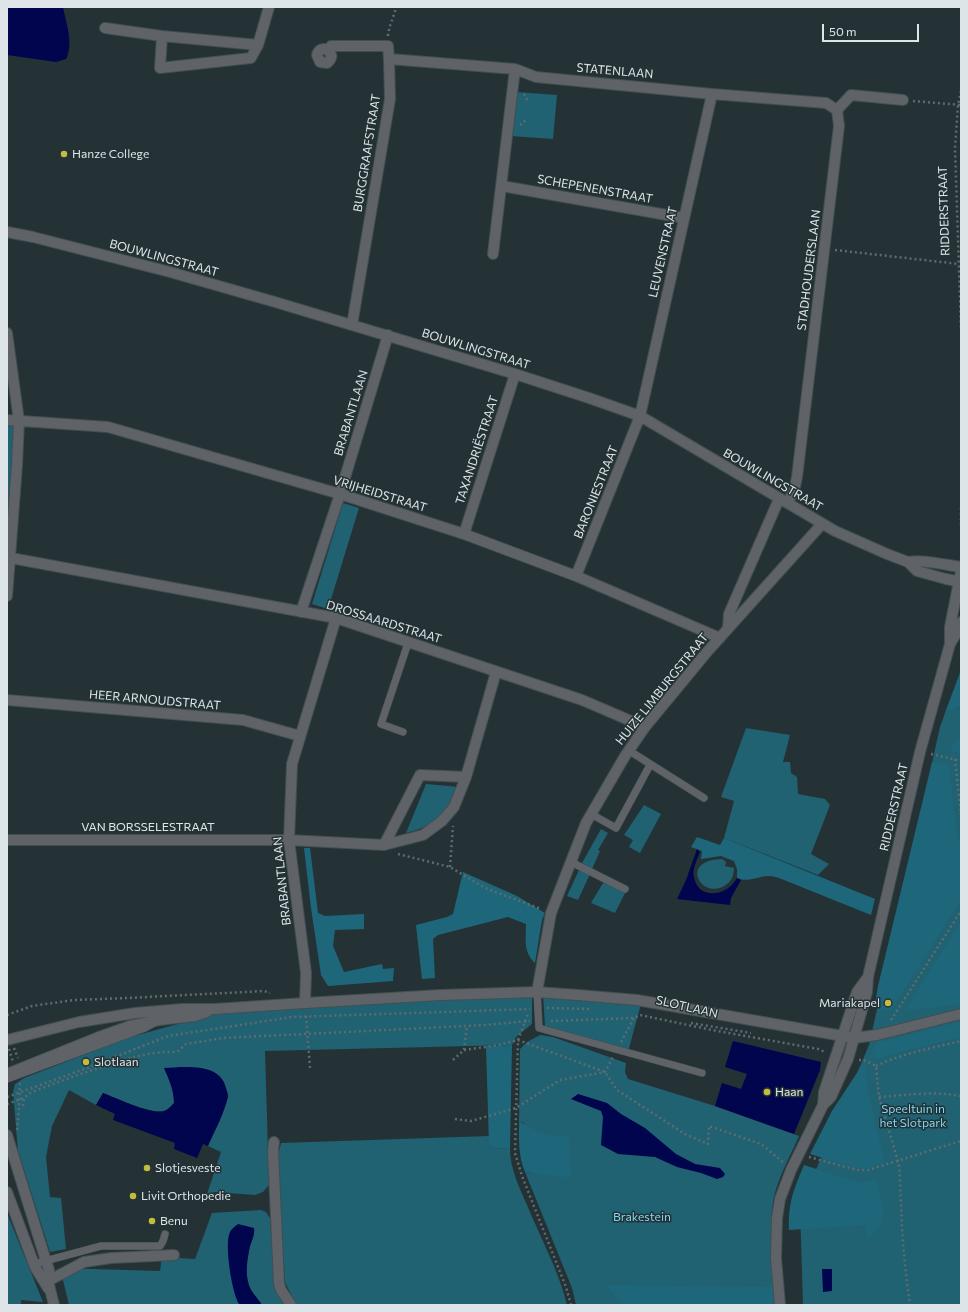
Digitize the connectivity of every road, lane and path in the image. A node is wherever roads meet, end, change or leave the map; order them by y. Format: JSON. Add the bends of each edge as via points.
{"nodes":[{"id":1,"x":269,"y":7,"type":"edge"},
{"id":2,"x":396,"y":7,"type":"edge"},
{"id":3,"x":105,"y":28,"type":"dead end"},
{"id":4,"x":162,"y":36,"type":"junction"},
{"id":5,"x":258,"y":45,"type":"junction"},
{"id":6,"x":388,"y":46,"type":"junction"},
{"id":7,"x":328,"y":50,"type":"dead end"},
{"id":8,"x":390,"y":59,"type":"junction"},
{"id":9,"x":515,"y":69,"type":"junction"},
{"id":10,"x":961,"y":91,"type":"edge"},
{"id":11,"x":712,"y":94,"type":"junction"},
{"id":12,"x":903,"y":100,"type":"joint"},
{"id":13,"x":960,"y":105,"type":"edge"},
{"id":14,"x":837,"y":110,"type":"junction"},
{"id":15,"x":502,"y":186,"type":"junction"},
{"id":16,"x":684,"y":218,"type":"junction"},
{"id":17,"x":7,"y":232,"type":"edge"},
{"id":18,"x":825,"y":248,"type":"junction"},
{"id":19,"x":493,"y":254,"type":"dead end"},
{"id":20,"x":959,"y":264,"type":"junction"},
{"id":21,"x":352,"y":325,"type":"junction"},
{"id":22,"x":961,"y":330,"type":"edge"},
{"id":23,"x":7,"y":333,"type":"edge"},
{"id":24,"x":388,"y":336,"type":"junction"},
{"id":25,"x":515,"y":374,"type":"junction"},
{"id":26,"x":640,"y":416,"type":"junction"},
{"id":27,"x":7,"y":420,"type":"edge"},
{"id":28,"x":18,"y":420,"type":"junction"},
{"id":29,"x":340,"y":494,"type":"junction"},
{"id":30,"x":783,"y":501,"type":"junction"},
{"id":31,"x":961,"y":508,"type":"edge"},
{"id":32,"x":822,"y":524,"type":"junction"},
{"id":33,"x":961,"y":526,"type":"edge"},
{"id":34,"x":464,"y":534,"type":"junction"},
{"id":35,"x":9,"y":558,"type":"edge"},
{"id":36,"x":908,"y":562,"type":"junction"},
{"id":37,"x":961,"y":567,"type":"edge"},
{"id":38,"x":961,"y":571,"type":"edge"},
{"id":39,"x":576,"y":576,"type":"junction"},
{"id":40,"x":960,"y":582,"type":"edge"},
{"id":41,"x":7,"y":596,"type":"edge"},
{"id":42,"x":301,"y":612,"type":"junction"},
{"id":43,"x":336,"y":618,"type":"junction"},
{"id":44,"x":961,"y":622,"type":"edge"},
{"id":45,"x":728,"y":628,"type":"junction"},
{"id":46,"x":720,"y":638,"type":"junction"},
{"id":47,"x":408,"y":643,"type":"junction"},
{"id":48,"x":950,"y":644,"type":"junction"},
{"id":49,"x":496,"y":672,"type":"junction"},
{"id":50,"x":7,"y":700,"type":"edge"},
{"id":51,"x":645,"y":727,"type":"junction"},
{"id":52,"x":403,"y":732,"type":"dead end"},
{"id":53,"x":300,"y":736,"type":"junction"},
{"id":54,"x":628,"y":750,"type":"junction"},
{"id":55,"x":920,"y":752,"type":"junction"},
{"id":56,"x":955,"y":759,"type":"junction"},
{"id":57,"x":961,"y":760,"type":"edge"},
{"id":58,"x":650,"y":764,"type":"junction"},
{"id":59,"x":466,"y":777,"type":"junction"},
{"id":60,"x":704,"y":798,"type":"dead end"},
{"id":61,"x":454,"y":806,"type":"junction"},
{"id":62,"x":591,"y":814,"type":"junction"},
{"id":63,"x":961,"y":815,"type":"edge"},
{"id":64,"x":7,"y":840,"type":"edge"},
{"id":65,"x":289,"y":840,"type":"junction"},
{"id":66,"x":384,"y":845,"type":"junction"},
{"id":67,"x":571,"y":862,"type":"junction"},
{"id":68,"x":450,"y":867,"type":"junction"},
{"id":69,"x":625,"y":889,"type":"dead end"},
{"id":70,"x":961,"y":911,"type":"edge"},
{"id":71,"x":551,"y":913,"type":"junction"},
{"id":72,"x":868,"y":977,"type":"junction"},
{"id":73,"x":537,"y":992,"type":"junction"},
{"id":74,"x":271,"y":993,"type":"dead end"},
{"id":75,"x":306,"y":1002,"type":"junction"},
{"id":76,"x":538,"y":1008,"type":"junction"},
{"id":77,"x":214,"y":1009,"type":"junction"},
{"id":78,"x":529,"y":1009,"type":"junction"},
{"id":79,"x":593,"y":1009,"type":"dead end"},
{"id":80,"x":961,"y":1014,"type":"edge"},
{"id":81,"x":7,"y":1015,"type":"edge"},
{"id":82,"x":663,"y":1016,"type":"dead end"},
{"id":83,"x":306,"y":1017,"type":"junction"},
{"id":84,"x":634,"y":1018,"type":"junction"},
{"id":85,"x":159,"y":1020,"type":"junction"},
{"id":86,"x":526,"y":1021,"type":"junction"},
{"id":87,"x":539,"y":1021,"type":"junction"},
{"id":88,"x":467,"y":1026,"type":"junction"},
{"id":89,"x":307,"y":1034,"type":"junction"},
{"id":90,"x":758,"y":1034,"type":"dead end"},
{"id":91,"x":882,"y":1034,"type":"junction"},
{"id":92,"x":842,"y":1036,"type":"junction"},
{"id":93,"x":854,"y":1038,"type":"junction"},
{"id":94,"x":7,"y":1040,"type":"edge"},
{"id":95,"x":518,"y":1040,"type":"junction"},
{"id":96,"x":961,"y":1041,"type":"edge"},
{"id":97,"x":464,"y":1050,"type":"junction"},
{"id":98,"x":617,"y":1050,"type":"junction"},
{"id":99,"x":836,"y":1056,"type":"junction"},
{"id":100,"x":848,"y":1059,"type":"junction"},
{"id":101,"x":453,"y":1060,"type":"dead end"},
{"id":102,"x":876,"y":1066,"type":"junction"},
{"id":103,"x":310,"y":1068,"type":"dead end"},
{"id":104,"x":605,"y":1072,"type":"junction"},
{"id":105,"x":702,"y":1073,"type":"dead end"},
{"id":106,"x":7,"y":1074,"type":"edge"},
{"id":107,"x":7,"y":1079,"type":"edge"},
{"id":108,"x":20,"y":1092,"type":"junction"},
{"id":109,"x":961,"y":1096,"type":"edge"},
{"id":110,"x":7,"y":1097,"type":"edge"},
{"id":111,"x":879,"y":1097,"type":"junction"},
{"id":112,"x":24,"y":1098,"type":"junction"},
{"id":113,"x":20,"y":1099,"type":"junction"},
{"id":114,"x":7,"y":1104,"type":"edge"},
{"id":115,"x":823,"y":1105,"type":"junction"},
{"id":116,"x":23,"y":1106,"type":"dead end"},
{"id":117,"x":516,"y":1108,"type":"junction"},
{"id":118,"x":455,"y":1119,"type":"dead end"},
{"id":119,"x":7,"y":1135,"type":"edge"},
{"id":120,"x":961,"y":1141,"type":"edge"},
{"id":121,"x":274,"y":1142,"type":"dead end"},
{"id":122,"x":11,"y":1145,"type":"junction"},
{"id":123,"x":799,"y":1154,"type":"junction"},
{"id":124,"x":898,"y":1160,"type":"junction"},
{"id":125,"x":791,"y":1170,"type":"junction"},
{"id":126,"x":7,"y":1192,"type":"edge"},
{"id":127,"x":165,"y":1234,"type":"dead end"},
{"id":128,"x":174,"y":1255,"type":"dead end"},
{"id":129,"x":46,"y":1261,"type":"junction"},
{"id":130,"x":34,"y":1264,"type":"junction"},
{"id":131,"x":49,"y":1285,"type":"junction"},
{"id":132,"x":54,"y":1305,"type":"edge"},
{"id":133,"x":291,"y":1305,"type":"edge"},
{"id":134,"x":571,"y":1305,"type":"edge"},
{"id":135,"x":780,"y":1305,"type":"edge"},
{"id":136,"x":910,"y":1305,"type":"edge"}],
"edges":[{"from":1,"to":5,"type":"street"},
{"from":2,"to":6,"type":"path","via":[[389,26]]},
{"from":3,"to":4,"type":"street"},
{"from":4,"to":5,"type":"street"},
{"from":4,"to":5,"type":"street","via":[[160,68],[251,58]]},
{"from":6,"to":7,"type":"street","via":[[331,46]]},
{"from":6,"to":8,"type":"street","name":"BURGGRAAFSTRAAT"},
{"from":8,"to":9,"type":"street","name":"STATENLAAN"},
{"from":8,"to":21,"type":"street","name":"BURGGRAAFSTRAAT","via":[[390,99]]},
{"from":9,"to":11,"type":"street","name":"STATENLAAN","via":[[536,77]]},
{"from":9,"to":15,"type":"street"},
{"from":10,"to":13,"type":"path","name":"RIDDERSTRAAT"},
{"from":11,"to":14,"type":"street","name":"STATENLAAN","via":[[826,103]]},
{"from":11,"to":16,"type":"street","name":"LEUVENSTRAAT"},
{"from":12,"to":13,"type":"path"},
{"from":12,"to":14,"type":"street","via":[[850,95]]},
{"from":13,"to":20,"type":"path","name":"RIDDERSTRAAT","via":[[955,148]]},
{"from":14,"to":18,"type":"street","name":"STADHOUDERSLAAN","via":[[838,126]]},
{"from":15,"to":16,"type":"street","name":"SCHEPENENSTRAAT"},
{"from":15,"to":19,"type":"street"},
{"from":16,"to":26,"type":"street","name":"LEUVENSTRAAT"},
{"from":17,"to":21,"type":"street","name":"BOUWLINGSTRAAT","via":[[170,272]]},
{"from":18,"to":20,"type":"path"},
{"from":18,"to":30,"type":"street","name":"STADHOUDERSLAAN","via":[[797,477],[794,491]]},
{"from":20,"to":22,"type":"path","name":"RIDDERSTRAAT"},
{"from":21,"to":24,"type":"street","name":"BOUWLINGSTRAAT"},
{"from":23,"to":28,"type":"street"},
{"from":24,"to":25,"type":"street","name":"BOUWLINGSTRAAT"},
{"from":24,"to":29,"type":"street","name":"BRABANTLAAN"},
{"from":25,"to":26,"type":"street","name":"BOUWLINGSTRAAT"},
{"from":25,"to":34,"type":"street","name":"TAXANDRIËSTRAAT"},
{"from":26,"to":30,"type":"street","name":"BOUWLINGSTRAAT"},
{"from":26,"to":39,"type":"street","name":"BARONIESTRAAT"},
{"from":27,"to":28,"type":"street","name":"VRIJHEIDSTRAAT"},
{"from":28,"to":29,"type":"street","name":"VRIJHEIDSTRAAT","via":[[108,427]]},
{"from":28,"to":35,"type":"street"},
{"from":29,"to":34,"type":"street","name":"VRIJHEIDSTRAAT"},
{"from":29,"to":42,"type":"street","name":"BRABANTLAAN"},
{"from":30,"to":32,"type":"street","name":"BOUWLINGSTRAAT"},
{"from":30,"to":45,"type":"street","name":"HUIZE LIMBURGSTRAAT","via":[[729,614]]},
{"from":31,"to":33,"type":"path"},
{"from":32,"to":36,"type":"street","name":"BOUWLINGSTRAAT"},
{"from":32,"to":45,"type":"street","name":"HUIZE LIMBURGSTRAAT"},
{"from":34,"to":39,"type":"street","name":"VRIJHEIDSTRAAT"},
{"from":35,"to":41,"type":"street"},
{"from":35,"to":42,"type":"street","name":"DROSSAARDSTRAAT"},
{"from":36,"to":37,"type":"street","name":"BOUWLINGSTRAAT","via":[[917,560]]},
{"from":36,"to":40,"type":"street","name":"BOUWLINGSTRAAT","via":[[918,570]]},
{"from":38,"to":40,"type":"street","name":"RIDDERSTRAAT"},
{"from":39,"to":46,"type":"street","name":"VRIJHEIDSTRAAT"},
{"from":40,"to":48,"type":"street","name":"RIDDERSTRAAT","via":[[950,627]]},
{"from":42,"to":43,"type":"street","name":"DROSSAARDSTRAAT"},
{"from":43,"to":47,"type":"street","name":"DROSSAARDSTRAAT"},
{"from":43,"to":53,"type":"street","name":"BRABANTLAAN"},
{"from":44,"to":48,"type":"street","name":"RIDDERSTRAAT"},
{"from":45,"to":46,"type":"street","name":"HUIZE LIMBURGSTRAAT"},
{"from":46,"to":51,"type":"street","name":"HUIZE LIMBURGSTRAAT"},
{"from":47,"to":49,"type":"street","name":"DROSSAARDSTRAAT"},
{"from":47,"to":52,"type":"lane","via":[[381,724]]},
{"from":48,"to":55,"type":"street","name":"RIDDERSTRAAT"},
{"from":49,"to":51,"type":"street","name":"DROSSAARDSTRAAT","via":[[582,700]]},
{"from":49,"to":59,"type":"street","name":"VAN BORSSELESTRAAT"},
{"from":50,"to":53,"type":"street","name":"HEER ARNOUDSTRAAT","via":[[243,720]]},
{"from":51,"to":54,"type":"street","name":"HUIZE LIMBURGSTRAAT"},
{"from":53,"to":65,"type":"street","name":"BRABANTLAAN","via":[[292,764]]},
{"from":54,"to":58,"type":"lane"},
{"from":54,"to":62,"type":"street","name":"HUIZE LIMBURGSTRAAT"},
{"from":55,"to":56,"type":"path"},
{"from":55,"to":72,"type":"street","name":"RIDDERSTRAAT"},
{"from":56,"to":57,"type":"path"},
{"from":56,"to":63,"type":"path"},
{"from":58,"to":60,"type":"lane"},
{"from":58,"to":62,"type":"lane","via":[[616,828]]},
{"from":59,"to":61,"type":"street","name":"VAN BORSSELESTRAAT"},
{"from":59,"to":66,"type":"street","via":[[420,775]]},
{"from":61,"to":66,"type":"street","name":"VAN BORSSELESTRAAT","via":[[442,821],[423,835]]},
{"from":61,"to":68,"type":"path"},
{"from":62,"to":67,"type":"street","name":"HUIZE LIMBURGSTRAAT"},
{"from":64,"to":65,"type":"street","name":"VAN BORSSELESTRAAT"},
{"from":65,"to":66,"type":"street","name":"VAN BORSSELESTRAAT"},
{"from":65,"to":75,"type":"street","name":"BRABANTLAAN","via":[[306,973]]},
{"from":66,"to":68,"type":"path","via":[[388,851]]},
{"from":67,"to":69,"type":"lane"},
{"from":67,"to":71,"type":"street","name":"HUIZE LIMBURGSTRAAT"},
{"from":68,"to":71,"type":"path","via":[[485,888]]},
{"from":70,"to":91,"type":"path"},
{"from":71,"to":73,"type":"street","name":"HUIZE LIMBURGSTRAAT"},
{"from":72,"to":92,"type":"street","name":"RIDDERSTRAAT","via":[[858,992]]},
{"from":72,"to":93,"type":"street","name":"RIDDERSTRAAT","via":[[867,992]]},
{"from":73,"to":75,"type":"street","name":"SLOTLAAN"},
{"from":73,"to":76,"type":"lane"},
{"from":73,"to":92,"type":"street","name":"SLOTLAAN","via":[[637,1000]]},
{"from":74,"to":81,"type":"path","via":[[264,991],[74,1000],[32,1006]]},
{"from":75,"to":77,"type":"street","name":"SLOTLAAN"},
{"from":75,"to":83,"type":"path"},
{"from":76,"to":78,"type":"path"},
{"from":76,"to":79,"type":"path"},
{"from":76,"to":87,"type":"lane"},
{"from":77,"to":85,"type":"street","name":"SLOTLAAN","via":[[195,1016]]},
{"from":77,"to":94,"type":"street","name":"SLOTLAAN","via":[[135,1013],[79,1022]]},
{"from":78,"to":83,"type":"path"},
{"from":78,"to":86,"type":"path"},
{"from":80,"to":91,"type":"street"},
{"from":82,"to":90,"type":"path","name":"SLOTLAAN","via":[[678,1021]]},
{"from":83,"to":89,"type":"path"},
{"from":83,"to":108,"type":"path","via":[[168,1036]]},
{"from":84,"to":87,"type":"path"},
{"from":84,"to":98,"type":"path"},
{"from":84,"to":99,"type":"path","via":[[640,1015],[818,1049]]},
{"from":85,"to":106,"type":"street","via":[[130,1026],[99,1037]]},
{"from":85,"to":107,"type":"lane","name":"SLOTLAAN","via":[[146,1028]]},
{"from":86,"to":87,"type":"path"},
{"from":86,"to":88,"type":"path"},
{"from":86,"to":95,"type":"path"},
{"from":87,"to":98,"type":"lane","via":[[539,1028]]},
{"from":88,"to":89,"type":"path"},
{"from":88,"to":97,"type":"path"},
{"from":89,"to":103,"type":"path"},
{"from":89,"to":112,"type":"path","via":[[223,1038],[186,1044],[177,1052],[140,1055],[74,1076],[30,1093]]},
{"from":91,"to":93,"type":"street"},
{"from":92,"to":93,"type":"street","name":"SLOTLAAN"},
{"from":92,"to":99,"type":"street","name":"RIDDERSTRAAT"},
{"from":93,"to":100,"type":"street","name":"RIDDERSTRAAT"},
{"from":95,"to":97,"type":"path"},
{"from":95,"to":104,"type":"path"},
{"from":95,"to":117,"type":"path"},
{"from":96,"to":102,"type":"path","via":[[894,1057]]},
{"from":97,"to":101,"type":"path"},
{"from":98,"to":104,"type":"path"},
{"from":98,"to":105,"type":"lane"},
{"from":99,"to":115,"type":"street","name":"RIDDERSTRAAT","via":[[824,1092]]},
{"from":100,"to":102,"type":"path","via":[[864,1060]]},
{"from":100,"to":115,"type":"street","name":"RIDDERSTRAAT","via":[[831,1097]]},
{"from":102,"to":111,"type":"path"},
{"from":104,"to":117,"type":"path","via":[[560,1080]]},
{"from":104,"to":125,"type":"path","via":[[617,1090],[685,1134],[708,1144],[709,1126],[761,1144]]},
{"from":108,"to":110,"type":"path"},
{"from":108,"to":113,"type":"path"},
{"from":109,"to":111,"type":"path","via":[[931,1094]]},
{"from":111,"to":124,"type":"path"},
{"from":112,"to":113,"type":"path"},
{"from":112,"to":116,"type":"path"},
{"from":113,"to":114,"type":"path"},
{"from":113,"to":122,"type":"path","via":[[16,1132]]},
{"from":115,"to":123,"type":"street","name":"RIDDERSTRAAT"},
{"from":117,"to":118,"type":"path","via":[[471,1121]]},
{"from":117,"to":134,"type":"path","via":[[515,1153]]},
{"from":119,"to":122,"type":"street"},
{"from":120,"to":124,"type":"path"},
{"from":121,"to":133,"type":"street","via":[[272,1151],[279,1284]]},
{"from":122,"to":129,"type":"street"},
{"from":123,"to":124,"type":"path","via":[[857,1170],[868,1170]]},
{"from":123,"to":125,"type":"street","name":"RIDDERSTRAAT"},
{"from":124,"to":136,"type":"path"},
{"from":125,"to":135,"type":"street","name":"RIDDERSTRAAT","via":[[780,1199],[777,1218],[776,1258]]},
{"from":126,"to":130,"type":"street"},
{"from":127,"to":129,"type":"lane","via":[[160,1246],[101,1246]]},
{"from":128,"to":131,"type":"street","via":[[84,1262]]},
{"from":129,"to":130,"type":"lane"},
{"from":129,"to":131,"type":"street"},
{"from":130,"to":131,"type":"street"},
{"from":131,"to":132,"type":"street"}]}
